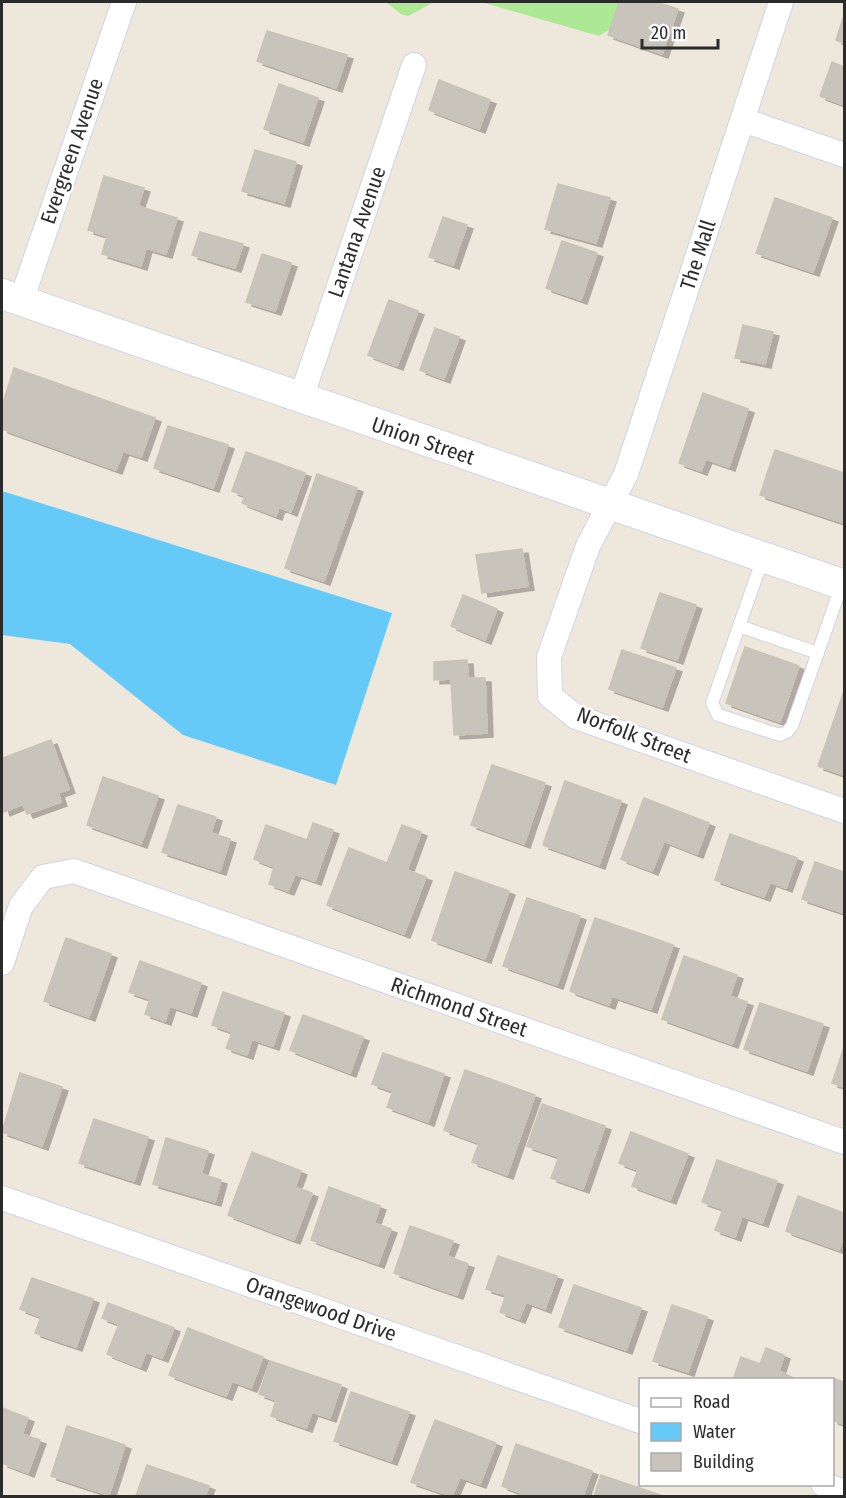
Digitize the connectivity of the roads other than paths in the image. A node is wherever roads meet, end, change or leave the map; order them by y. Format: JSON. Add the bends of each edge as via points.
{"nodes":[{"id":1,"x":124,"y":2,"type":"edge"},
{"id":2,"x":781,"y":2,"type":"edge"},
{"id":3,"x":414,"y":65,"type":"dead end"},
{"id":4,"x":742,"y":120,"type":"junction"},
{"id":5,"x":844,"y":155,"type":"edge"},
{"id":6,"x":11,"y":297,"type":"edge"},
{"id":7,"x":301,"y":398,"type":"junction"},
{"id":8,"x":609,"y":506,"type":"junction"},
{"id":9,"x":763,"y":558,"type":"junction"},
{"id":10,"x":843,"y":585,"type":"edge"},
{"id":11,"x":739,"y":626,"type":"junction"},
{"id":12,"x":818,"y":653,"type":"junction"},
{"id":13,"x":844,"y":811,"type":"edge"},
{"id":14,"x":2,"y":963,"type":"edge"},
{"id":15,"x":844,"y":1142,"type":"edge"},
{"id":16,"x":2,"y":1198,"type":"edge"},
{"id":17,"x":639,"y":1421,"type":"edge"},
{"id":18,"x":826,"y":1486,"type":"edge"},
{"id":19,"x":844,"y":1492,"type":"edge"}],
"edges":[{"from":1,"to":6,"type":"street","name":"Evergreen Avenue"},
{"from":2,"to":4,"type":"street","name":"The Mall"},
{"from":3,"to":7,"type":"street","name":"Lantana Avenue"},
{"from":4,"to":5,"type":"street"},
{"from":4,"to":8,"type":"street","name":"The Mall","via":[[626,474]]},
{"from":6,"to":7,"type":"street","name":"Union Street"},
{"from":7,"to":8,"type":"street","name":"Union Street"},
{"from":8,"to":9,"type":"street","name":"Union Street"},
{"from":8,"to":13,"type":"street","name":"Norfolk Street","via":[[588,546],[549,657],[550,696],[576,717]]},
{"from":9,"to":10,"type":"street","name":"Union Street"},
{"from":9,"to":11,"type":"lane"},
{"from":10,"to":12,"type":"lane"},
{"from":11,"to":12,"type":"lane"},
{"from":11,"to":12,"type":"lane","via":[[712,703],[718,715],[780,735],[787,732]]},
{"from":14,"to":15,"type":"street","name":"Richmond Street","via":[[21,906],[43,877],[74,871]]},
{"from":16,"to":17,"type":"street","name":"Orangewood Drive"},
{"from":18,"to":19,"type":"street"}]}
